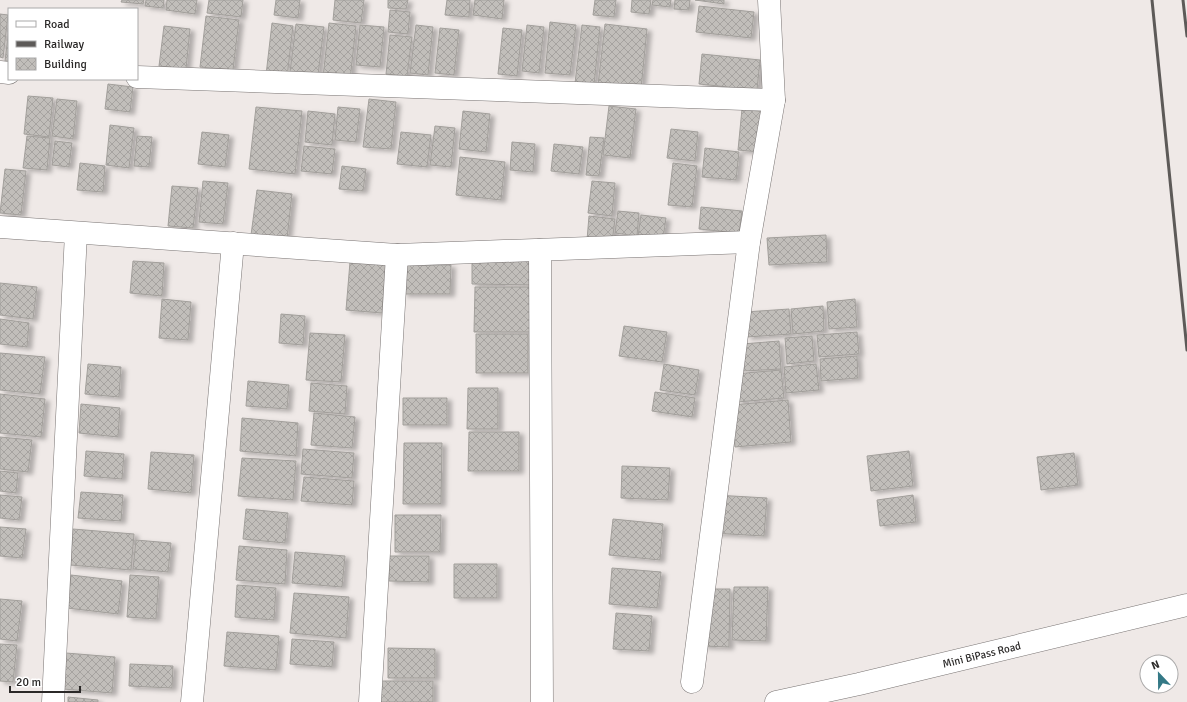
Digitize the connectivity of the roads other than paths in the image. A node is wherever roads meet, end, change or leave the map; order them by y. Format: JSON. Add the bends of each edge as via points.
{"nodes":[{"id":1,"x":768,"y":0,"type":"edge"},
{"id":2,"x":138,"y":77,"type":"edge"},
{"id":3,"x":774,"y":100,"type":"junction"},
{"id":4,"x":0,"y":227,"type":"edge"},
{"id":5,"x":76,"y":232,"type":"junction"},
{"id":6,"x":749,"y":242,"type":"junction"},
{"id":7,"x":233,"y":243,"type":"junction"},
{"id":8,"x":540,"y":250,"type":"junction"},
{"id":9,"x":397,"y":255,"type":"junction"},
{"id":10,"x":1187,"y":605,"type":"edge"},
{"id":11,"x":692,"y":682,"type":"dead end"},
{"id":12,"x":53,"y":702,"type":"edge"},
{"id":13,"x":192,"y":702,"type":"edge"},
{"id":14,"x":370,"y":702,"type":"edge"},
{"id":15,"x":542,"y":702,"type":"edge"},
{"id":16,"x":776,"y":702,"type":"edge"}],
"edges":[{"from":1,"to":3,"type":"street"},
{"from":2,"to":3,"type":"street"},
{"from":3,"to":6,"type":"street"},
{"from":4,"to":5,"type":"street"},
{"from":5,"to":7,"type":"street"},
{"from":5,"to":12,"type":"street"},
{"from":6,"to":8,"type":"street"},
{"from":6,"to":11,"type":"street"},
{"from":7,"to":9,"type":"street"},
{"from":7,"to":13,"type":"street"},
{"from":8,"to":9,"type":"street"},
{"from":8,"to":15,"type":"street"},
{"from":9,"to":14,"type":"street"},
{"from":10,"to":16,"type":"street","name":"Mini BiPass Road"}]}
